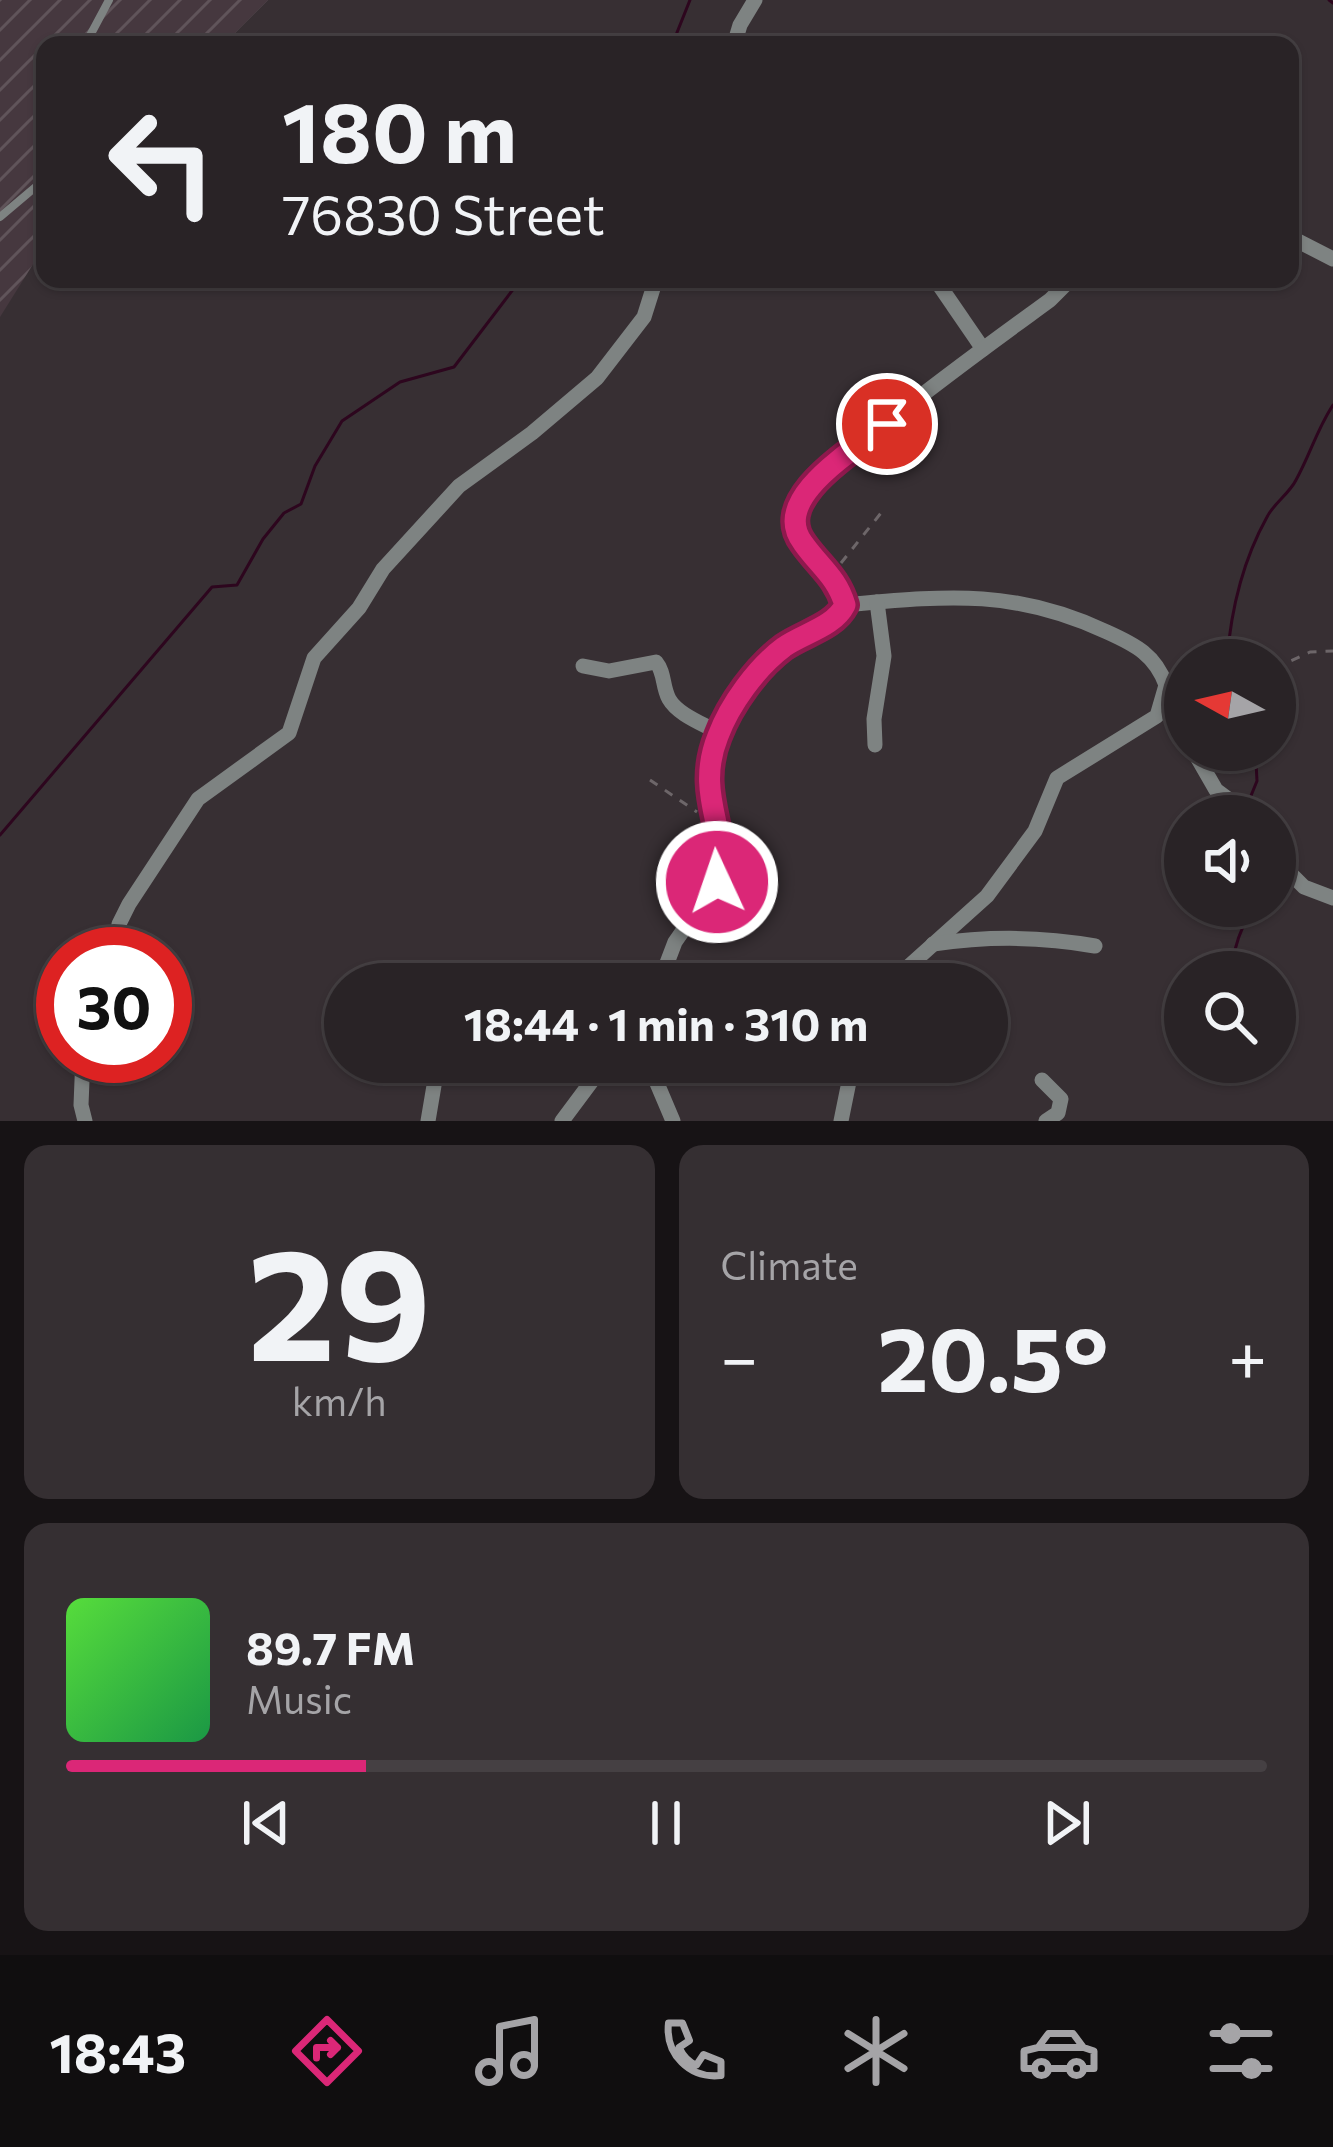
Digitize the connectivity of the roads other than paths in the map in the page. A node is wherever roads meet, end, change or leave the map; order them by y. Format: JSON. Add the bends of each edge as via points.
{"nodes":[{"id":1,"x":109,"y":0,"type":"edge"},
{"id":2,"x":755,"y":0,"type":"edge"},
{"id":3,"x":90,"y":36,"type":"edge"},
{"id":4,"x":737,"y":36,"type":"edge"},
{"id":5,"x":36,"y":187,"type":"edge"},
{"id":6,"x":0,"y":217,"type":"edge"},
{"id":7,"x":1299,"y":242,"type":"edge"},
{"id":8,"x":1333,"y":259,"type":"edge"},
{"id":9,"x":653,"y":288,"type":"edge"},
{"id":10,"x":941,"y":288,"type":"edge"},
{"id":11,"x":1062,"y":288,"type":"edge"},
{"id":12,"x":983,"y":349,"type":"junction"},
{"id":13,"x":877,"y":602,"type":"junction"},
{"id":14,"x":845,"y":605,"type":"junction"},
{"id":15,"x":583,"y":666,"type":"dead end"},
{"id":16,"x":1159,"y":711,"type":"junction"},
{"id":17,"x":1164,"y":711,"type":"edge"},
{"id":18,"x":719,"y":733,"type":"junction"},
{"id":19,"x":875,"y":745,"type":"dead end"},
{"id":20,"x":1205,"y":771,"type":"edge"},
{"id":21,"x":1223,"y":795,"type":"edge"},
{"id":22,"x":1296,"y":879,"type":"edge"},
{"id":23,"x":1333,"y":898,"type":"edge"},
{"id":24,"x":119,"y":927,"type":"edge"},
{"id":25,"x":933,"y":944,"type":"junction"},
{"id":26,"x":1095,"y":946,"type":"dead end"},
{"id":27,"x":667,"y":963,"type":"edge"},
{"id":28,"x":912,"y":963,"type":"edge"},
{"id":29,"x":1042,"y":1080,"type":"dead end"},
{"id":30,"x":82,"y":1083,"type":"edge"},
{"id":31,"x":434,"y":1083,"type":"edge"},
{"id":32,"x":590,"y":1083,"type":"edge"},
{"id":33,"x":657,"y":1083,"type":"edge"},
{"id":34,"x":849,"y":1083,"type":"edge"},
{"id":35,"x":85,"y":1121,"type":"edge"},
{"id":36,"x":428,"y":1121,"type":"edge"},
{"id":37,"x":562,"y":1121,"type":"edge"},
{"id":38,"x":673,"y":1121,"type":"edge"},
{"id":39,"x":841,"y":1121,"type":"edge"},
{"id":40,"x":1046,"y":1121,"type":"edge"}],
"edges":[{"from":1,"to":3,"type":"lane"},
{"from":2,"to":4,"type":"street"},
{"from":5,"to":6,"type":"lane"},
{"from":7,"to":8,"type":"street"},
{"from":9,"to":24,"type":"street","via":[[644,316],[597,378],[459,486],[383,569],[314,658],[289,733],[197,799]]},
{"from":10,"to":12,"type":"street"},
{"from":11,"to":12,"type":"street"},
{"from":12,"to":14,"type":"street","via":[[802,497],[795,529],[832,573]]},
{"from":13,"to":14,"type":"street"},
{"from":13,"to":16,"type":"street","via":[[1002,599],[1063,612],[1153,658],[1166,686]]},
{"from":13,"to":19,"type":"street","via":[[884,656]]},
{"from":14,"to":18,"type":"street","via":[[773,656]]},
{"from":15,"to":18,"type":"street","via":[[609,671],[656,662],[668,699]]},
{"from":16,"to":17,"type":"street"},
{"from":16,"to":25,"type":"street","via":[[1057,778],[1035,831],[987,896]]},
{"from":18,"to":27,"type":"street","via":[[707,785],[721,856],[717,882]]},
{"from":20,"to":21,"type":"street"},
{"from":22,"to":23,"type":"street"},
{"from":25,"to":26,"type":"street","via":[[987,937]]},
{"from":25,"to":28,"type":"street"},
{"from":29,"to":40,"type":"street","via":[[1061,1100]]},
{"from":30,"to":35,"type":"street"},
{"from":31,"to":36,"type":"street"},
{"from":32,"to":37,"type":"street"},
{"from":33,"to":38,"type":"street"},
{"from":34,"to":39,"type":"street"}]}
